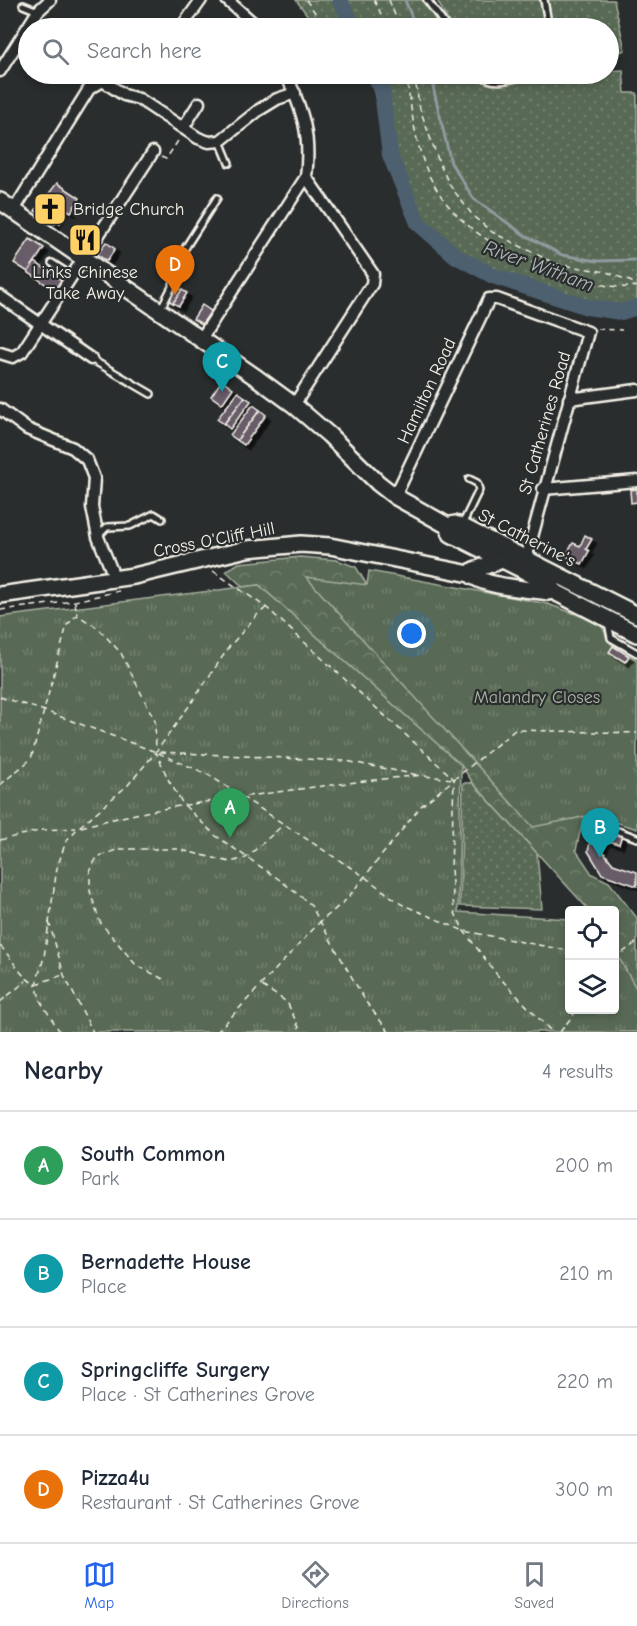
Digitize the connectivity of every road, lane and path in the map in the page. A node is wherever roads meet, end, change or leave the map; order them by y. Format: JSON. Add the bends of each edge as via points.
{"nodes":[{"id":1,"x":50,"y":0,"type":"edge"},
{"id":2,"x":201,"y":0,"type":"edge"},
{"id":3,"x":227,"y":0,"type":"edge"},
{"id":4,"x":306,"y":0,"type":"edge"},
{"id":5,"x":374,"y":0,"type":"edge"},
{"id":6,"x":389,"y":0,"type":"edge"},
{"id":7,"x":427,"y":0,"type":"edge"},
{"id":8,"x":544,"y":0,"type":"edge"},
{"id":9,"x":23,"y":5,"type":"dead end"},
{"id":10,"x":38,"y":11,"type":"junction"},
{"id":11,"x":34,"y":18,"type":"edge"},
{"id":12,"x":188,"y":18,"type":"edge"},
{"id":13,"x":248,"y":18,"type":"edge"},
{"id":14,"x":319,"y":18,"type":"edge"},
{"id":15,"x":383,"y":18,"type":"edge"},
{"id":16,"x":396,"y":18,"type":"edge"},
{"id":17,"x":440,"y":18,"type":"edge"},
{"id":18,"x":547,"y":18,"type":"edge"},
{"id":19,"x":18,"y":43,"type":"edge"},
{"id":20,"x":0,"y":71,"type":"edge"},
{"id":21,"x":96,"y":84,"type":"edge"},
{"id":22,"x":111,"y":84,"type":"edge"},
{"id":23,"x":291,"y":84,"type":"edge"},
{"id":24,"x":408,"y":84,"type":"edge"},
{"id":25,"x":416,"y":84,"type":"edge"},
{"id":26,"x":295,"y":93,"type":"junction"},
{"id":27,"x":200,"y":103,"type":"dead end"},
{"id":28,"x":184,"y":129,"type":"junction"},
{"id":29,"x":220,"y":141,"type":"junction"},
{"id":30,"x":153,"y":152,"type":"joint"},
{"id":31,"x":229,"y":163,"type":"dead end"},
{"id":32,"x":306,"y":177,"type":"junction"},
{"id":33,"x":217,"y":198,"type":"dead end"},
{"id":34,"x":0,"y":201,"type":"edge"},
{"id":35,"x":14,"y":210,"type":"junction"},
{"id":36,"x":68,"y":210,"type":"dead end"},
{"id":37,"x":52,"y":236,"type":"junction"},
{"id":38,"x":84,"y":258,"type":"junction"},
{"id":39,"x":52,"y":263,"type":"dead end"},
{"id":40,"x":72,"y":276,"type":"junction"},
{"id":41,"x":637,"y":285,"type":"edge"},
{"id":42,"x":0,"y":296,"type":"edge"},
{"id":43,"x":159,"y":312,"type":"junction"},
{"id":44,"x":40,"y":325,"type":"junction"},
{"id":45,"x":622,"y":330,"type":"dead end"},
{"id":46,"x":588,"y":332,"type":"junction"},
{"id":47,"x":201,"y":339,"type":"junction"},
{"id":48,"x":0,"y":353,"type":"edge"},
{"id":49,"x":91,"y":359,"type":"joint"},
{"id":50,"x":637,"y":390,"type":"edge"},
{"id":51,"x":151,"y":394,"type":"dead end"},
{"id":52,"x":569,"y":399,"type":"junction"},
{"id":53,"x":294,"y":405,"type":"junction"},
{"id":54,"x":0,"y":409,"type":"edge"},
{"id":55,"x":469,"y":479,"type":"dead end"},
{"id":56,"x":637,"y":481,"type":"edge"},
{"id":57,"x":543,"y":489,"type":"junction"},
{"id":58,"x":396,"y":497,"type":"junction"},
{"id":59,"x":162,"y":519,"type":"dead end"},
{"id":60,"x":454,"y":526,"type":"junction"},
{"id":61,"x":98,"y":537,"type":"junction"},
{"id":62,"x":467,"y":543,"type":"junction"},
{"id":63,"x":523,"y":557,"type":"junction"},
{"id":64,"x":503,"y":560,"type":"junction"},
{"id":65,"x":197,"y":561,"type":"junction"},
{"id":66,"x":465,"y":573,"type":"junction"},
{"id":67,"x":115,"y":579,"type":"junction"},
{"id":68,"x":554,"y":591,"type":"junction"},
{"id":69,"x":0,"y":595,"type":"edge"},
{"id":70,"x":75,"y":601,"type":"dead end"},
{"id":71,"x":267,"y":608,"type":"junction"},
{"id":72,"x":77,"y":615,"type":"junction"},
{"id":73,"x":637,"y":615,"type":"edge"},
{"id":74,"x":607,"y":620,"type":"junction"},
{"id":75,"x":637,"y":634,"type":"edge"},
{"id":76,"x":637,"y":653,"type":"edge"},
{"id":77,"x":0,"y":697,"type":"edge"},
{"id":78,"x":45,"y":711,"type":"junction"},
{"id":79,"x":637,"y":733,"type":"edge"},
{"id":80,"x":156,"y":752,"type":"junction"},
{"id":81,"x":422,"y":775,"type":"junction"},
{"id":82,"x":454,"y":779,"type":"junction"},
{"id":83,"x":0,"y":785,"type":"edge"},
{"id":84,"x":242,"y":796,"type":"junction"},
{"id":85,"x":183,"y":804,"type":"junction"},
{"id":86,"x":284,"y":824,"type":"junction"},
{"id":87,"x":78,"y":828,"type":"junction"},
{"id":88,"x":618,"y":831,"type":"dead end"},
{"id":89,"x":637,"y":838,"type":"edge"},
{"id":90,"x":0,"y":840,"type":"edge"},
{"id":91,"x":246,"y":858,"type":"junction"},
{"id":92,"x":365,"y":877,"type":"junction"},
{"id":93,"x":48,"y":919,"type":"junction"},
{"id":94,"x":320,"y":922,"type":"junction"},
{"id":95,"x":464,"y":931,"type":"junction"},
{"id":96,"x":637,"y":942,"type":"edge"},
{"id":97,"x":0,"y":946,"type":"edge"},
{"id":98,"x":565,"y":950,"type":"edge"},
{"id":99,"x":619,"y":956,"type":"edge"},
{"id":100,"x":64,"y":975,"type":"junction"},
{"id":101,"x":163,"y":979,"type":"dead end"},
{"id":102,"x":27,"y":980,"type":"junction"},
{"id":103,"x":36,"y":984,"type":"junction"},
{"id":104,"x":261,"y":985,"type":"junction"},
{"id":105,"x":0,"y":1002,"type":"edge"},
{"id":106,"x":574,"y":1014,"type":"edge"},
{"id":107,"x":60,"y":1032,"type":"edge"},
{"id":108,"x":93,"y":1032,"type":"edge"},
{"id":109,"x":217,"y":1032,"type":"edge"},
{"id":110,"x":301,"y":1032,"type":"edge"},
{"id":111,"x":388,"y":1032,"type":"edge"},
{"id":112,"x":552,"y":1032,"type":"edge"},
{"id":113,"x":560,"y":1032,"type":"edge"}],
"edges":[{"from":1,"to":10,"type":"street"},
{"from":2,"to":12,"type":"street"},
{"from":3,"to":13,"type":"street"},
{"from":4,"to":14,"type":"path"},
{"from":5,"to":15,"type":"path"},
{"from":6,"to":16,"type":"path"},
{"from":7,"to":17,"type":"lane"},
{"from":8,"to":18,"type":"lane"},
{"from":9,"to":10,"type":"lane"},
{"from":10,"to":11,"type":"street"},
{"from":19,"to":20,"type":"street"},
{"from":21,"to":35,"type":"street"},
{"from":22,"to":28,"type":"street"},
{"from":23,"to":26,"type":"street"},
{"from":24,"to":41,"type":"path","via":[[425,166],[443,200],[467,225],[497,247],[542,267],[608,285]]},
{"from":25,"to":41,"type":"path","via":[[420,109],[440,165],[474,217],[492,232],[546,260],[570,268],[607,272]]},
{"from":26,"to":29,"type":"street","via":[[259,110]]},
{"from":26,"to":32,"type":"street","via":[[306,122]]},
{"from":27,"to":28,"type":"street"},
{"from":28,"to":29,"type":"street","via":[[209,142]]},
{"from":28,"to":30,"type":"path","via":[[166,159]]},
{"from":29,"to":31,"type":"lane"},
{"from":30,"to":38,"type":"street"},
{"from":32,"to":47,"type":"street"},
{"from":32,"to":53,"type":"street","via":[[373,274],[372,284]]},
{"from":33,"to":43,"type":"lane","via":[[180,256],[173,285]]},
{"from":34,"to":35,"type":"main road"},
{"from":35,"to":37,"type":"main road"},
{"from":36,"to":37,"type":"path"},
{"from":37,"to":38,"type":"main road"},
{"from":38,"to":40,"type":"street"},
{"from":38,"to":43,"type":"main road"},
{"from":39,"to":40,"type":"lane"},
{"from":40,"to":44,"type":"street"},
{"from":42,"to":44,"type":"street"},
{"from":43,"to":47,"type":"main road"},
{"from":44,"to":48,"type":"street","via":[[22,352],[14,357]]},
{"from":44,"to":49,"type":"street"},
{"from":45,"to":46,"type":"path"},
{"from":46,"to":52,"type":"street","name":"St Catherines Road"},
{"from":46,"to":58,"type":"street","name":"Hamilton Road","via":[[489,299]]},
{"from":47,"to":53,"type":"main road"},
{"from":49,"to":51,"type":"lane"},
{"from":50,"to":52,"type":"street"},
{"from":52,"to":57,"type":"street","name":"St Catherines Road"},
{"from":53,"to":58,"type":"main road"},
{"from":54,"to":61,"type":"street","via":[[27,429],[73,448],[87,460],[94,478],[92,507]]},
{"from":55,"to":60,"type":"lane","via":[[477,483],[479,490]]},
{"from":56,"to":57,"type":"street"},
{"from":57,"to":63,"type":"street","name":"St Catherines Road"},
{"from":58,"to":60,"type":"main road"},
{"from":59,"to":61,"type":"lane","via":[[154,514],[130,526],[107,527]]},
{"from":60,"to":62,"type":"main road","name":"St Catherine's","via":[[451,534]]},
{"from":60,"to":63,"type":"main road","name":"St Catherine's"},
{"from":61,"to":67,"type":"street"},
{"from":62,"to":64,"type":"main road","name":"St Catherine's"},
{"from":62,"to":66,"type":"main road","via":[[470,559]]},
{"from":63,"to":64,"type":"main road"},
{"from":63,"to":73,"type":"main road","name":"St Catherine's"},
{"from":64,"to":66,"type":"main road"},
{"from":64,"to":68,"type":"main road","name":"St Catherine's"},
{"from":65,"to":66,"type":"main road","name":"Cross O'Cliff Hill","via":[[247,549],[330,546]]},
{"from":65,"to":67,"type":"main road","name":"Cross O'Cliff Hill"},
{"from":65,"to":71,"type":"path"},
{"from":66,"to":68,"type":"main road","name":"St Catherine's","via":[[505,585]]},
{"from":67,"to":69,"type":"main road","name":"Cross O'Cliff Hill"},
{"from":68,"to":74,"type":"main road","name":"St Catherine's"},
{"from":70,"to":72,"type":"path"},
{"from":71,"to":80,"type":"path","via":[[228,647]]},
{"from":71,"to":82,"type":"path"},
{"from":72,"to":78,"type":"path","via":[[67,625]]},
{"from":72,"to":80,"type":"path","via":[[98,628],[121,653],[155,721]]},
{"from":74,"to":75,"type":"main road","name":"St Catherine's"},
{"from":74,"to":76,"type":"lane","via":[[611,638]]},
{"from":77,"to":78,"type":"path"},
{"from":78,"to":80,"type":"path"},
{"from":78,"to":83,"type":"path","via":[[31,759]]},
{"from":79,"to":82,"type":"path","via":[[515,730]]},
{"from":80,"to":81,"type":"path","via":[[346,761]]},
{"from":80,"to":84,"type":"path","via":[[207,774]]},
{"from":80,"to":85,"type":"path","via":[[168,782]]},
{"from":80,"to":87,"type":"path","via":[[129,785]]},
{"from":81,"to":82,"type":"path"},
{"from":81,"to":84,"type":"path"},
{"from":82,"to":92,"type":"path","via":[[421,806]]},
{"from":82,"to":95,"type":"path","via":[[451,869],[454,911]]},
{"from":84,"to":85,"type":"path"},
{"from":84,"to":86,"type":"path"},
{"from":85,"to":87,"type":"path"},
{"from":85,"to":91,"type":"path"},
{"from":86,"to":91,"type":"path"},
{"from":86,"to":92,"type":"path"},
{"from":87,"to":90,"type":"path","via":[[43,830]]},
{"from":87,"to":93,"type":"path","via":[[66,841],[57,868]]},
{"from":88,"to":89,"type":"lane"},
{"from":91,"to":94,"type":"path","via":[[310,904]]},
{"from":91,"to":101,"type":"path","via":[[230,862],[177,849],[119,849],[97,857],[90,872],[90,891],[100,922],[136,965]]},
{"from":92,"to":94,"type":"path"},
{"from":92,"to":95,"type":"path","via":[[401,904]]},
{"from":93,"to":100,"type":"path"},
{"from":93,"to":103,"type":"path"},
{"from":94,"to":104,"type":"path"},
{"from":94,"to":111,"type":"path"},
{"from":95,"to":98,"type":"path"},
{"from":95,"to":112,"type":"path","via":[[498,976]]},
{"from":96,"to":99,"type":"path"},
{"from":97,"to":102,"type":"path"},
{"from":100,"to":103,"type":"path"},
{"from":100,"to":108,"type":"path"},
{"from":102,"to":103,"type":"path"},
{"from":102,"to":105,"type":"path"},
{"from":103,"to":107,"type":"path","via":[[41,1002]]},
{"from":104,"to":109,"type":"path"},
{"from":104,"to":110,"type":"path","via":[[287,1002]]},
{"from":106,"to":113,"type":"path"}]}
